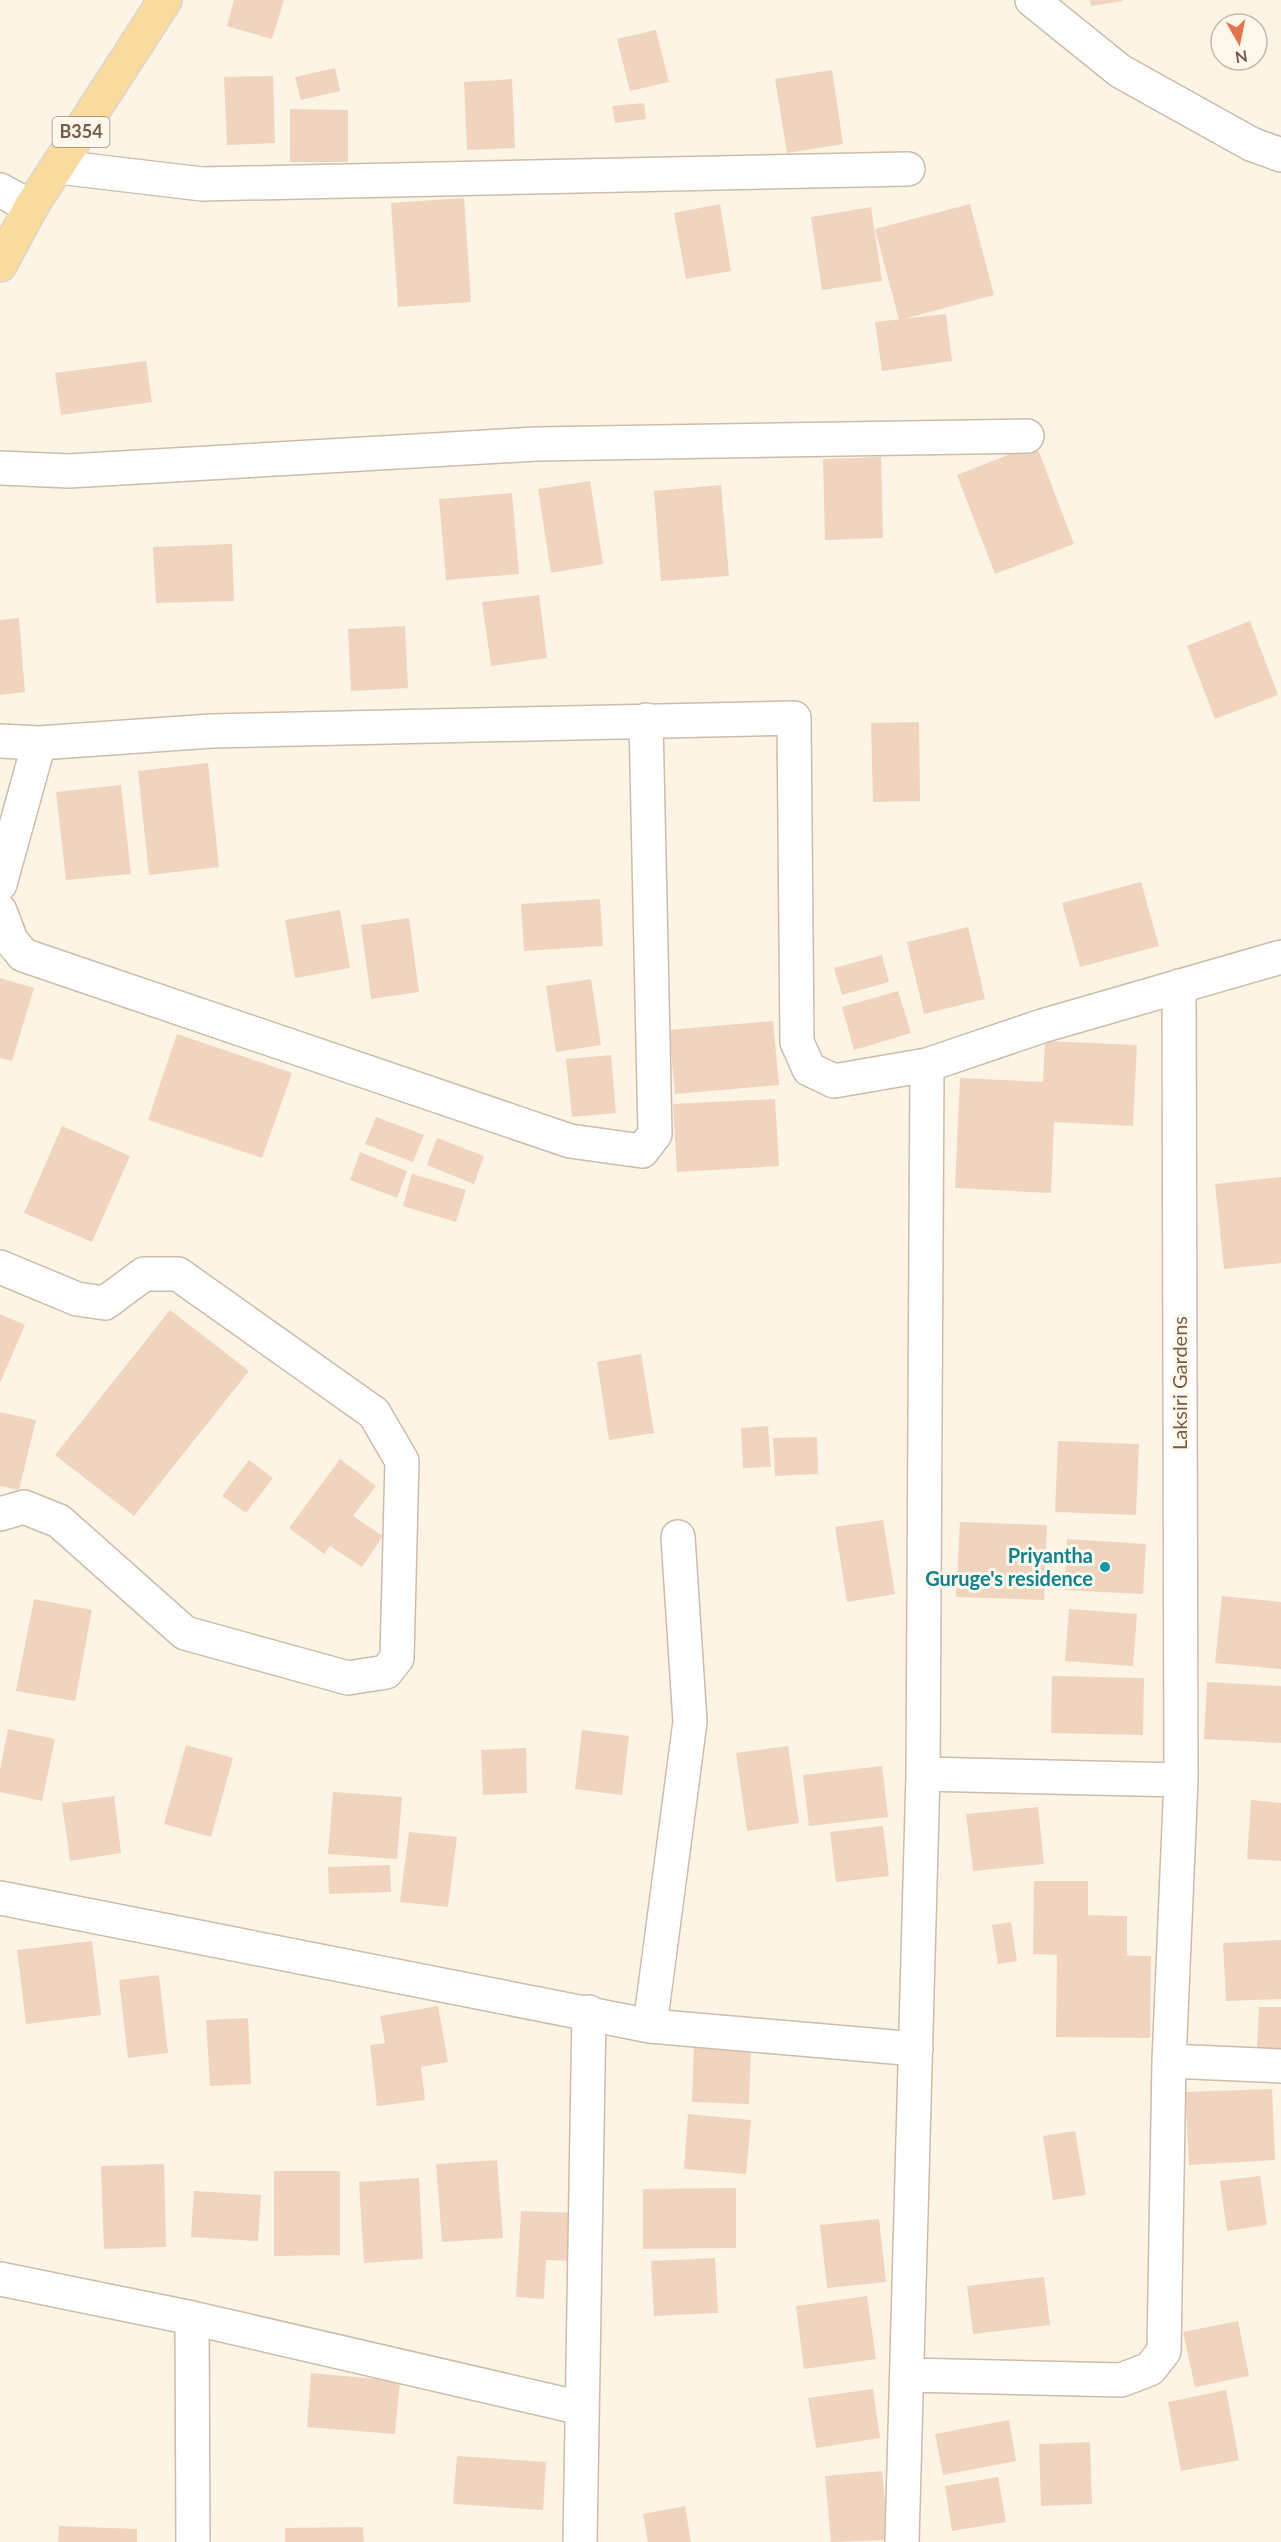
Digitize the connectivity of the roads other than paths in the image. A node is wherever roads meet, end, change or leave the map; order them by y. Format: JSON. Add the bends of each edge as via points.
{"nodes":[{"id":1,"x":165,"y":0,"type":"edge"},
{"id":2,"x":1032,"y":0,"type":"edge"},
{"id":3,"x":1281,"y":155,"type":"edge"},
{"id":4,"x":59,"y":167,"type":"junction"},
{"id":5,"x":908,"y":169,"type":"dead end"},
{"id":6,"x":0,"y":190,"type":"edge"},
{"id":7,"x":31,"y":207,"type":"junction"},
{"id":8,"x":0,"y":265,"type":"edge"},
{"id":9,"x":1027,"y":436,"type":"dead end"},
{"id":10,"x":0,"y":468,"type":"edge"},
{"id":11,"x":646,"y":720,"type":"junction"},
{"id":12,"x":0,"y":741,"type":"edge"},
{"id":13,"x":39,"y":743,"type":"junction"},
{"id":14,"x":0,"y":884,"type":"edge"},
{"id":15,"x":0,"y":911,"type":"edge"},
{"id":16,"x":1281,"y":957,"type":"edge"},
{"id":17,"x":1179,"y":986,"type":"junction"},
{"id":18,"x":927,"y":1065,"type":"junction"},
{"id":19,"x":0,"y":1268,"type":"edge"},
{"id":20,"x":0,"y":1514,"type":"edge"},
{"id":21,"x":678,"y":1537,"type":"dead end"},
{"id":22,"x":923,"y":1774,"type":"junction"},
{"id":23,"x":1181,"y":1780,"type":"junction"},
{"id":24,"x":0,"y":1898,"type":"edge"},
{"id":25,"x":589,"y":2013,"type":"junction"},
{"id":26,"x":650,"y":2026,"type":"junction"},
{"id":27,"x":916,"y":2049,"type":"junction"},
{"id":28,"x":1169,"y":2061,"type":"junction"},
{"id":29,"x":1281,"y":2066,"type":"edge"},
{"id":30,"x":0,"y":2279,"type":"edge"},
{"id":31,"x":192,"y":2318,"type":"junction"},
{"id":32,"x":907,"y":2375,"type":"junction"},
{"id":33,"x":580,"y":2408,"type":"junction"},
{"id":34,"x":193,"y":2542,"type":"edge"},
{"id":35,"x":580,"y":2542,"type":"edge"},
{"id":36,"x":902,"y":2542,"type":"edge"}],
"edges":[{"from":1,"to":4,"type":"main road","number":"B354"},
{"from":2,"to":3,"type":"street","via":[[1120,71],[1251,144]]},
{"from":4,"to":5,"type":"street","via":[[202,184]]},
{"from":4,"to":7,"type":"main road","number":"B354"},
{"from":6,"to":7,"type":"street"},
{"from":7,"to":8,"type":"main road","number":"B354"},
{"from":9,"to":10,"type":"street","via":[[536,444],[69,471]]},
{"from":11,"to":13,"type":"street","via":[[211,730]]},
{"from":11,"to":15,"type":"street","via":[[655,1134],[642,1151],[570,1141],[23,955],[11,940]]},
{"from":11,"to":18,"type":"street","via":[[794,718],[797,1042],[809,1069],[834,1081]]},
{"from":12,"to":13,"type":"street"},
{"from":13,"to":14,"type":"street"},
{"from":16,"to":17,"type":"street"},
{"from":17,"to":18,"type":"street"},
{"from":17,"to":23,"type":"street","name":"Laksiri Gardens"},
{"from":18,"to":22,"type":"street"},
{"from":19,"to":20,"type":"street","via":[[77,1299],[105,1303],[144,1274],[178,1274],[374,1413],[402,1461],[398,1658],[386,1672],[348,1678],[185,1633],[59,1521],[24,1508]]},
{"from":21,"to":26,"type":"street","via":[[690,1722]]},
{"from":22,"to":23,"type":"street"},
{"from":22,"to":27,"type":"street"},
{"from":23,"to":28,"type":"street","name":"Laksiri Gardens"},
{"from":24,"to":25,"type":"street"},
{"from":25,"to":26,"type":"street"},
{"from":25,"to":33,"type":"street"},
{"from":26,"to":27,"type":"street"},
{"from":27,"to":32,"type":"street"},
{"from":28,"to":29,"type":"street"},
{"from":28,"to":32,"type":"street","name":"Laksiri Gardens","via":[[1164,2351],[1150,2369],[1122,2380]]},
{"from":30,"to":31,"type":"street"},
{"from":31,"to":33,"type":"street"},
{"from":31,"to":34,"type":"street"},
{"from":32,"to":36,"type":"street"},
{"from":33,"to":35,"type":"street"}]}
